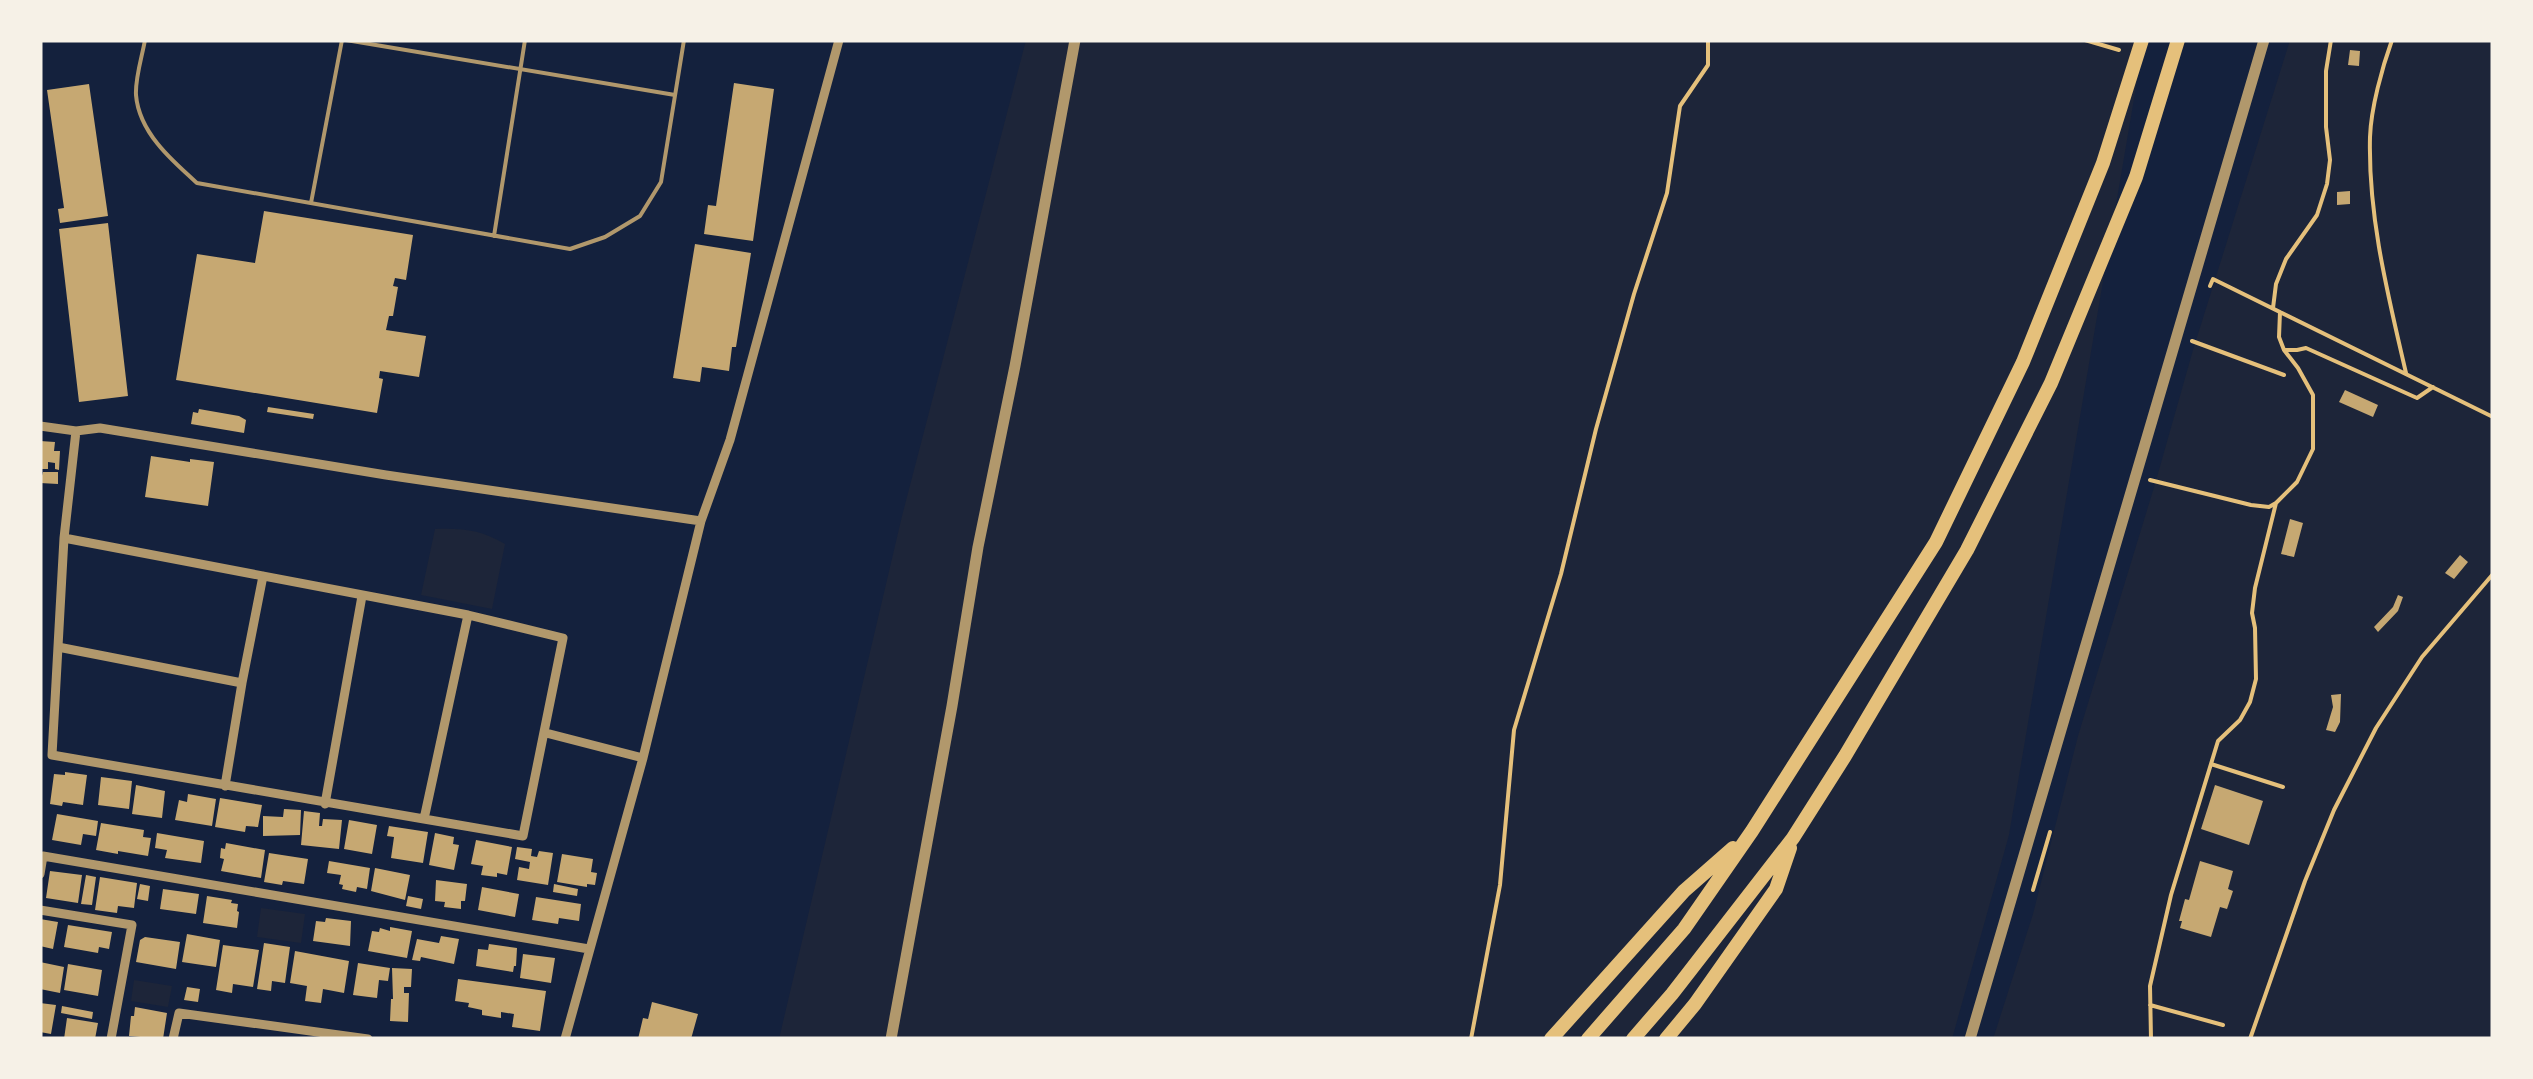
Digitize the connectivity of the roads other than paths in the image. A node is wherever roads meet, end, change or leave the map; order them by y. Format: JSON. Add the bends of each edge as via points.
{"nodes":[{"id":1,"x":145,"y":40,"type":"edge"},
{"id":2,"x":344,"y":40,"type":"edge"},
{"id":3,"x":524,"y":40,"type":"edge"},
{"id":4,"x":684,"y":40,"type":"edge"},
{"id":5,"x":840,"y":40,"type":"edge"},
{"id":6,"x":1076,"y":40,"type":"edge"},
{"id":7,"x":2142,"y":40,"type":"edge"},
{"id":8,"x":2178,"y":40,"type":"edge"},
{"id":9,"x":2264,"y":40,"type":"edge"},
{"id":10,"x":520,"y":69,"type":"junction"},
{"id":11,"x":675,"y":94,"type":"junction"},
{"id":12,"x":312,"y":203,"type":"junction"},
{"id":13,"x":494,"y":236,"type":"junction"},
{"id":14,"x":40,"y":426,"type":"edge"},
{"id":15,"x":76,"y":431,"type":"junction"},
{"id":16,"x":702,"y":522,"type":"junction"},
{"id":17,"x":64,"y":538,"type":"junction"},
{"id":18,"x":263,"y":576,"type":"junction"},
{"id":19,"x":362,"y":596,"type":"junction"},
{"id":20,"x":468,"y":615,"type":"junction"},
{"id":21,"x":58,"y":647,"type":"junction"},
{"id":22,"x":242,"y":683,"type":"junction"},
{"id":23,"x":546,"y":732,"type":"junction"},
{"id":24,"x":643,"y":758,"type":"junction"},
{"id":25,"x":225,"y":786,"type":"junction"},
{"id":26,"x":325,"y":804,"type":"junction"},
{"id":27,"x":424,"y":820,"type":"junction"},
{"id":28,"x":1752,"y":831,"type":"junction"},
{"id":29,"x":1793,"y":838,"type":"junction"},
{"id":30,"x":40,"y":874,"type":"edge"},
{"id":31,"x":40,"y":910,"type":"edge"},
{"id":32,"x":589,"y":949,"type":"junction"},
{"id":33,"x":111,"y":1039,"type":"edge"},
{"id":34,"x":173,"y":1039,"type":"edge"},
{"id":35,"x":368,"y":1039,"type":"edge"},
{"id":36,"x":566,"y":1039,"type":"edge"},
{"id":37,"x":891,"y":1039,"type":"edge"},
{"id":38,"x":1551,"y":1039,"type":"edge"},
{"id":39,"x":1588,"y":1039,"type":"edge"},
{"id":40,"x":1633,"y":1039,"type":"edge"},
{"id":41,"x":1666,"y":1039,"type":"edge"},
{"id":42,"x":1970,"y":1039,"type":"edge"}],
"edges":[{"from":1,"to":12,"type":"lane","via":[[136,93],[142,121],[169,159],[197,183]]},
{"from":2,"to":10,"type":"lane"},
{"from":2,"to":12,"type":"lane"},
{"from":3,"to":10,"type":"lane"},
{"from":4,"to":11,"type":"lane"},
{"from":5,"to":16,"type":"street"},
{"from":6,"to":37,"type":"street"},
{"from":7,"to":28,"type":"main road","via":[[2103,162],[2023,362],[1936,542]]},
{"from":8,"to":29,"type":"main road","via":[[2136,178],[2051,383],[1966,550]]},
{"from":9,"to":42,"type":"street"},
{"from":10,"to":11,"type":"lane"},
{"from":10,"to":13,"type":"lane"},
{"from":11,"to":13,"type":"lane","via":[[661,182],[640,216],[570,249]]},
{"from":12,"to":13,"type":"lane"},
{"from":14,"to":15,"type":"street"},
{"from":15,"to":16,"type":"street","via":[[100,428]]},
{"from":15,"to":17,"type":"street"},
{"from":16,"to":24,"type":"street"},
{"from":17,"to":18,"type":"street"},
{"from":17,"to":21,"type":"street"},
{"from":18,"to":19,"type":"street"},
{"from":18,"to":22,"type":"street"},
{"from":19,"to":20,"type":"street"},
{"from":19,"to":26,"type":"street"},
{"from":20,"to":23,"type":"street","via":[[564,638]]},
{"from":20,"to":27,"type":"street"},
{"from":21,"to":22,"type":"street"},
{"from":21,"to":25,"type":"street","via":[[52,755]]},
{"from":22,"to":25,"type":"street"},
{"from":23,"to":24,"type":"street"},
{"from":23,"to":27,"type":"street","via":[[523,836]]},
{"from":24,"to":32,"type":"street"},
{"from":25,"to":26,"type":"street"},
{"from":26,"to":27,"type":"street"},
{"from":28,"to":38,"type":"main road","via":[[1684,891]]},
{"from":28,"to":39,"type":"main road","via":[[1684,929]]},
{"from":29,"to":40,"type":"main road"},
{"from":29,"to":41,"type":"main road","via":[[1776,888]]},
{"from":30,"to":32,"type":"street","via":[[44,856]]},
{"from":31,"to":33,"type":"street","via":[[132,925]]},
{"from":32,"to":36,"type":"street"},
{"from":34,"to":35,"type":"street","via":[[179,1013]]}]}
